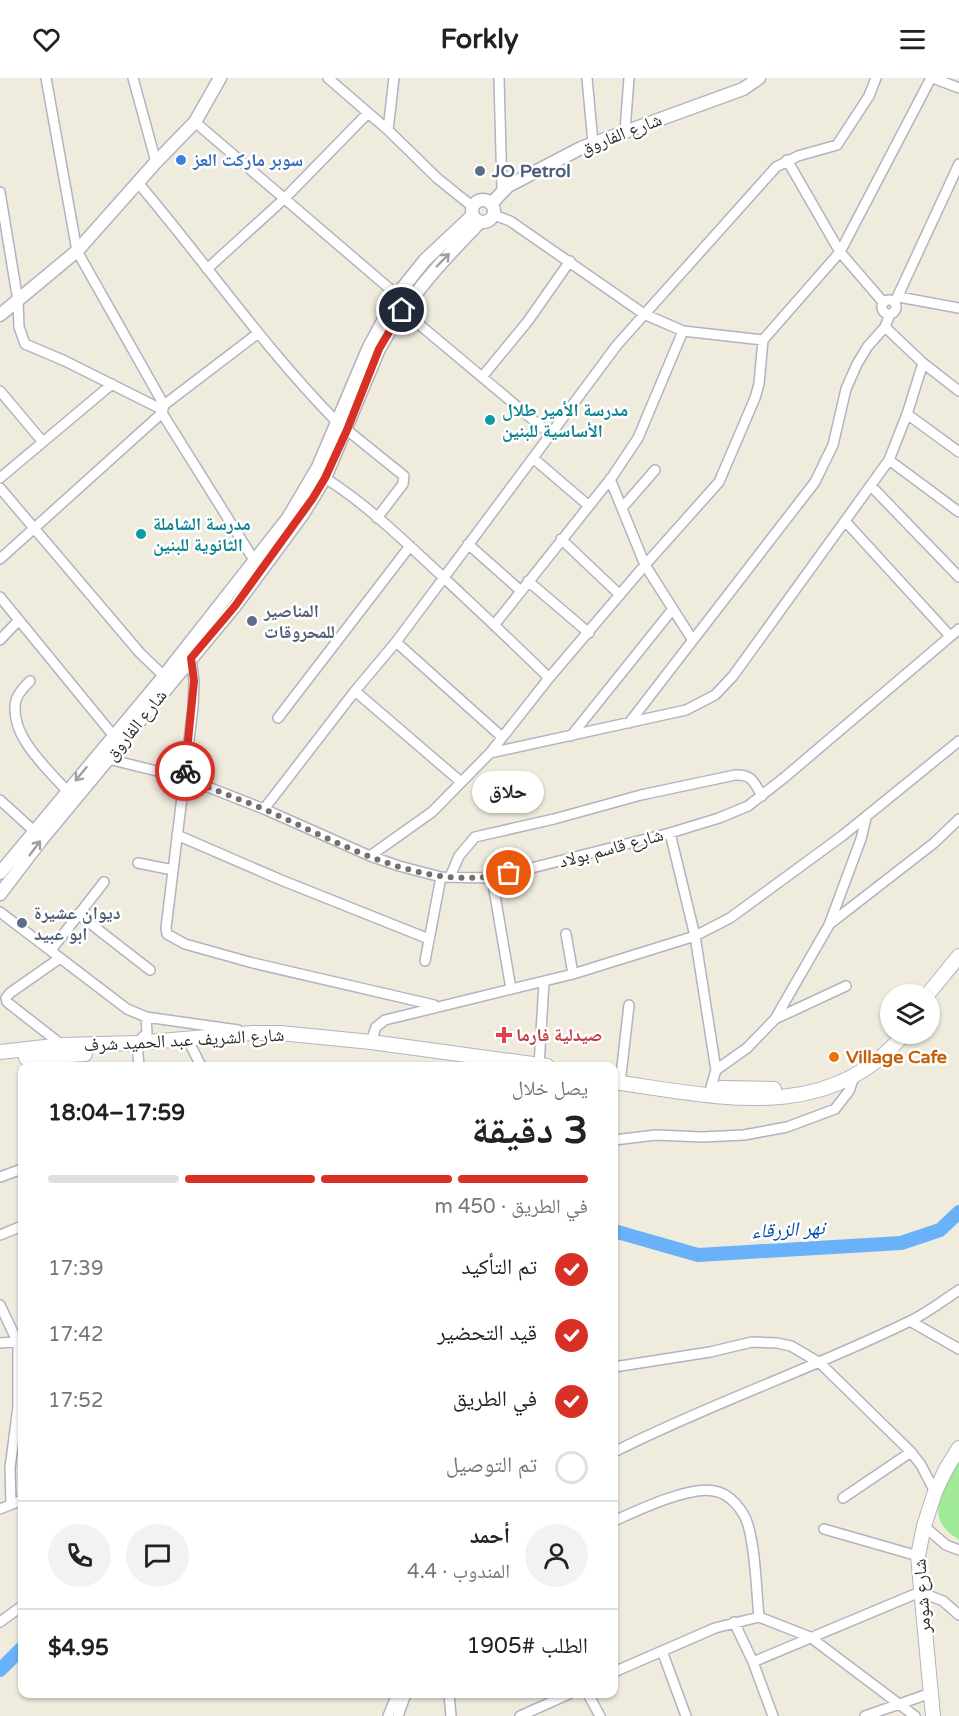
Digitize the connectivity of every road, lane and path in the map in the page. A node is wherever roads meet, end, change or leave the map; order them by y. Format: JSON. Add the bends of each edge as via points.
{"nodes":[{"id":1,"x":46,"y":78,"type":"edge"},
{"id":2,"x":132,"y":78,"type":"edge"},
{"id":3,"x":220,"y":78,"type":"edge"},
{"id":4,"x":328,"y":78,"type":"edge"},
{"id":5,"x":394,"y":78,"type":"edge"},
{"id":6,"x":499,"y":78,"type":"edge"},
{"id":7,"x":586,"y":78,"type":"edge"},
{"id":8,"x":629,"y":78,"type":"edge"},
{"id":9,"x":759,"y":78,"type":"edge"},
{"id":10,"x":876,"y":78,"type":"edge"},
{"id":11,"x":932,"y":78,"type":"edge"},
{"id":12,"x":959,"y":88,"type":"edge"},
{"id":13,"x":368,"y":113,"type":"junction"},
{"id":14,"x":195,"y":122,"type":"junction"},
{"id":15,"x":388,"y":130,"type":"junction"},
{"id":16,"x":625,"y":131,"type":"junction"},
{"id":17,"x":593,"y":143,"type":"junction"},
{"id":18,"x":787,"y":160,"type":"junction"},
{"id":19,"x":156,"y":162,"type":"junction"},
{"id":20,"x":959,"y":164,"type":"edge"},
{"id":21,"x":139,"y":184,"type":"junction"},
{"id":22,"x":502,"y":191,"type":"junction"},
{"id":23,"x":0,"y":192,"type":"edge"},
{"id":24,"x":284,"y":199,"type":"junction"},
{"id":25,"x":492,"y":209,"type":"junction"},
{"id":26,"x":475,"y":214,"type":"junction"},
{"id":27,"x":77,"y":251,"type":"junction"},
{"id":28,"x":840,"y":252,"type":"junction"},
{"id":29,"x":570,"y":261,"type":"junction"},
{"id":30,"x":207,"y":269,"type":"junction"},
{"id":31,"x":397,"y":295,"type":"junction"},
{"id":32,"x":897,"y":300,"type":"junction"},
{"id":33,"x":18,"y":301,"type":"junction"},
{"id":34,"x":883,"y":302,"type":"junction"},
{"id":35,"x":959,"y":308,"type":"edge"},
{"id":36,"x":402,"y":310,"type":"junction"},
{"id":37,"x":644,"y":314,"type":"junction"},
{"id":38,"x":890,"y":314,"type":"junction"},
{"id":39,"x":0,"y":315,"type":"edge"},
{"id":40,"x":885,"y":327,"type":"junction"},
{"id":41,"x":683,"y":331,"type":"junction"},
{"id":42,"x":257,"y":334,"type":"junction"},
{"id":43,"x":762,"y":340,"type":"junction"},
{"id":44,"x":923,"y":363,"type":"junction"},
{"id":45,"x":482,"y":377,"type":"junction"},
{"id":46,"x":112,"y":384,"type":"junction"},
{"id":47,"x":0,"y":391,"type":"edge"},
{"id":48,"x":959,"y":391,"type":"edge"},
{"id":49,"x":162,"y":409,"type":"junction"},
{"id":50,"x":907,"y":414,"type":"junction"},
{"id":51,"x":342,"y":426,"type":"junction"},
{"id":52,"x":550,"y":434,"type":"junction"},
{"id":53,"x":42,"y":441,"type":"junction"},
{"id":54,"x":959,"y":452,"type":"edge"},
{"id":55,"x":533,"y":458,"type":"junction"},
{"id":56,"x":889,"y":460,"type":"junction"},
{"id":57,"x":655,"y":470,"type":"dead end"},
{"id":58,"x":0,"y":478,"type":"edge"},
{"id":59,"x":325,"y":478,"type":"junction"},
{"id":60,"x":610,"y":479,"type":"junction"},
{"id":61,"x":872,"y":486,"type":"junction"},
{"id":62,"x":0,"y":488,"type":"edge"},
{"id":63,"x":589,"y":506,"type":"junction"},
{"id":64,"x":622,"y":508,"type":"junction"},
{"id":65,"x":959,"y":512,"type":"edge"},
{"id":66,"x":377,"y":518,"type":"junction"},
{"id":67,"x":845,"y":521,"type":"junction"},
{"id":68,"x":35,"y":529,"type":"junction"},
{"id":69,"x":561,"y":539,"type":"junction"},
{"id":70,"x":468,"y":544,"type":"junction"},
{"id":71,"x":410,"y":546,"type":"junction"},
{"id":72,"x":0,"y":559,"type":"edge"},
{"id":73,"x":254,"y":560,"type":"junction"},
{"id":74,"x":645,"y":565,"type":"junction"},
{"id":75,"x":443,"y":577,"type":"junction"},
{"id":76,"x":959,"y":577,"type":"edge"},
{"id":77,"x":528,"y":581,"type":"junction"},
{"id":78,"x":521,"y":591,"type":"junction"},
{"id":79,"x":620,"y":595,"type":"junction"},
{"id":80,"x":0,"y":597,"type":"edge"},
{"id":81,"x":230,"y":602,"type":"junction"},
{"id":82,"x":672,"y":610,"type":"junction"},
{"id":83,"x":19,"y":620,"type":"junction"},
{"id":84,"x":495,"y":624,"type":"junction"},
{"id":85,"x":959,"y":629,"type":"edge"},
{"id":86,"x":589,"y":633,"type":"junction"},
{"id":87,"x":950,"y":636,"type":"junction"},
{"id":88,"x":692,"y":639,"type":"junction"},
{"id":89,"x":0,"y":640,"type":"edge"},
{"id":90,"x":396,"y":642,"type":"junction"},
{"id":91,"x":191,"y":658,"type":"junction"},
{"id":92,"x":164,"y":676,"type":"junction"},
{"id":93,"x":549,"y":678,"type":"junction"},
{"id":94,"x":30,"y":681,"type":"dead end"},
{"id":95,"x":356,"y":691,"type":"junction"},
{"id":96,"x":278,"y":718,"type":"dead end"},
{"id":97,"x":629,"y":723,"type":"junction"},
{"id":98,"x":113,"y":735,"type":"junction"},
{"id":99,"x":570,"y":736,"type":"junction"},
{"id":100,"x":502,"y":737,"type":"junction"},
{"id":101,"x":959,"y":741,"type":"edge"},
{"id":102,"x":490,"y":753,"type":"junction"},
{"id":103,"x":108,"y":759,"type":"junction"},
{"id":104,"x":185,"y":778,"type":"junction"},
{"id":105,"x":461,"y":782,"type":"junction"},
{"id":106,"x":67,"y":791,"type":"junction"},
{"id":107,"x":762,"y":796,"type":"junction"},
{"id":108,"x":0,"y":800,"type":"edge"},
{"id":109,"x":264,"y":810,"type":"junction"},
{"id":110,"x":866,"y":818,"type":"junction"},
{"id":111,"x":959,"y":819,"type":"edge"},
{"id":112,"x":34,"y":831,"type":"junction"},
{"id":113,"x":670,"y":833,"type":"junction"},
{"id":114,"x":177,"y":835,"type":"junction"},
{"id":115,"x":370,"y":856,"type":"junction"},
{"id":116,"x":138,"y":863,"type":"dead end"},
{"id":117,"x":173,"y":870,"type":"junction"},
{"id":118,"x":0,"y":873,"type":"edge"},
{"id":119,"x":445,"y":877,"type":"junction"},
{"id":120,"x":492,"y":878,"type":"junction"},
{"id":121,"x":104,"y":882,"type":"dead end"},
{"id":122,"x":0,"y":894,"type":"edge"},
{"id":123,"x":0,"y":912,"type":"edge"},
{"id":124,"x":78,"y":914,"type":"junction"},
{"id":125,"x":829,"y":925,"type":"junction"},
{"id":126,"x":566,"y":934,"type":"dead end"},
{"id":127,"x":695,"y":936,"type":"junction"},
{"id":128,"x":429,"y":939,"type":"junction"},
{"id":129,"x":51,"y":950,"type":"junction"},
{"id":130,"x":959,"y":956,"type":"edge"},
{"id":131,"x":60,"y":958,"type":"junction"},
{"id":132,"x":425,"y":961,"type":"dead end"},
{"id":133,"x":959,"y":967,"type":"edge"},
{"id":134,"x":150,"y":970,"type":"dead end"},
{"id":135,"x":573,"y":975,"type":"junction"},
{"id":136,"x":544,"y":982,"type":"junction"},
{"id":137,"x":936,"y":984,"type":"edge"},
{"id":138,"x":846,"y":986,"type":"dead end"},
{"id":139,"x":511,"y":989,"type":"junction"},
{"id":140,"x":940,"y":990,"type":"edge"},
{"id":141,"x":629,"y":1005,"type":"dead end"},
{"id":142,"x":436,"y":1006,"type":"junction"},
{"id":143,"x":146,"y":1017,"type":"junction"},
{"id":144,"x":776,"y":1019,"type":"junction"},
{"id":145,"x":253,"y":1034,"type":"junction"},
{"id":146,"x":371,"y":1042,"type":"junction"},
{"id":147,"x":883,"y":1044,"type":"edge"},
{"id":148,"x":894,"y":1044,"type":"edge"},
{"id":149,"x":62,"y":1045,"type":"junction"},
{"id":150,"x":190,"y":1046,"type":"junction"},
{"id":151,"x":137,"y":1047,"type":"junction"},
{"id":152,"x":0,"y":1052,"type":"edge"},
{"id":153,"x":0,"y":1061,"type":"edge"},
{"id":154,"x":139,"y":1062,"type":"edge"},
{"id":155,"x":199,"y":1062,"type":"edge"},
{"id":156,"x":466,"y":1062,"type":"edge"},
{"id":157,"x":514,"y":1062,"type":"edge"},
{"id":158,"x":543,"y":1062,"type":"edge"},
{"id":159,"x":618,"y":1066,"type":"edge"},
{"id":160,"x":716,"y":1070,"type":"junction"},
{"id":161,"x":618,"y":1077,"type":"edge"},
{"id":162,"x":618,"y":1077,"type":"edge"},
{"id":163,"x":854,"y":1077,"type":"junction"},
{"id":164,"x":711,"y":1087,"type":"junction"},
{"id":165,"x":618,"y":1140,"type":"edge"},
{"id":166,"x":18,"y":1170,"type":"edge"},
{"id":167,"x":0,"y":1177,"type":"edge"},
{"id":168,"x":18,"y":1228,"type":"edge"},
{"id":169,"x":0,"y":1235,"type":"edge"},
{"id":170,"x":959,"y":1290,"type":"edge"},
{"id":171,"x":0,"y":1305,"type":"edge"},
{"id":172,"x":910,"y":1321,"type":"junction"},
{"id":173,"x":18,"y":1338,"type":"edge"},
{"id":174,"x":18,"y":1342,"type":"edge"},
{"id":175,"x":0,"y":1343,"type":"edge"},
{"id":176,"x":959,"y":1349,"type":"edge"},
{"id":177,"x":820,"y":1363,"type":"junction"},
{"id":178,"x":618,"y":1366,"type":"edge"},
{"id":179,"x":18,"y":1407,"type":"edge"},
{"id":180,"x":959,"y":1448,"type":"edge"},
{"id":181,"x":618,"y":1450,"type":"edge"},
{"id":182,"x":911,"y":1452,"type":"junction"},
{"id":183,"x":935,"y":1492,"type":"junction"},
{"id":184,"x":843,"y":1498,"type":"dead end"},
{"id":185,"x":18,"y":1501,"type":"edge"},
{"id":186,"x":11,"y":1504,"type":"junction"},
{"id":187,"x":0,"y":1509,"type":"edge"},
{"id":188,"x":618,"y":1519,"type":"edge"},
{"id":189,"x":924,"y":1526,"type":"junction"},
{"id":190,"x":824,"y":1529,"type":"dead end"},
{"id":191,"x":959,"y":1550,"type":"edge"},
{"id":192,"x":918,"y":1556,"type":"junction"},
{"id":193,"x":920,"y":1592,"type":"junction"},
{"id":194,"x":18,"y":1609,"type":"edge"},
{"id":195,"x":959,"y":1615,"type":"edge"},
{"id":196,"x":759,"y":1617,"type":"junction"},
{"id":197,"x":734,"y":1622,"type":"junction"},
{"id":198,"x":0,"y":1623,"type":"edge"},
{"id":199,"x":810,"y":1637,"type":"junction"},
{"id":200,"x":662,"y":1651,"type":"junction"},
{"id":201,"x":753,"y":1662,"type":"junction"},
{"id":202,"x":618,"y":1670,"type":"edge"},
{"id":203,"x":931,"y":1693,"type":"junction"},
{"id":204,"x":395,"y":1698,"type":"edge"},
{"id":205,"x":405,"y":1698,"type":"edge"},
{"id":206,"x":449,"y":1698,"type":"edge"},
{"id":207,"x":550,"y":1698,"type":"edge"},
{"id":208,"x":590,"y":1698,"type":"edge"},
{"id":209,"x":899,"y":1704,"type":"junction"},
{"id":210,"x":388,"y":1716,"type":"edge"},
{"id":211,"x":398,"y":1716,"type":"edge"},
{"id":212,"x":451,"y":1716,"type":"edge"},
{"id":213,"x":520,"y":1716,"type":"edge"},
{"id":214,"x":600,"y":1716,"type":"edge"},
{"id":215,"x":686,"y":1716,"type":"edge"},
{"id":216,"x":773,"y":1716,"type":"edge"},
{"id":217,"x":865,"y":1716,"type":"edge"},
{"id":218,"x":915,"y":1716,"type":"edge"},
{"id":219,"x":933,"y":1716,"type":"edge"}],
"edges":[{"from":1,"to":27,"type":"street"},
{"from":2,"to":19,"type":"street"},
{"from":3,"to":14,"type":"street"},
{"from":4,"to":13,"type":"street"},
{"from":5,"to":15,"type":"street"},
{"from":6,"to":22,"type":"street"},
{"from":7,"to":17,"type":"street"},
{"from":8,"to":16,"type":"street"},
{"from":9,"to":16,"type":"street","name":"شارع الفاروق","via":[[743,89]]},
{"from":10,"to":18,"type":"street","via":[[869,96],[837,145]]},
{"from":11,"to":12,"type":"street"},
{"from":11,"to":28,"type":"street"},
{"from":13,"to":15,"type":"street"},
{"from":13,"to":24,"type":"street"},
{"from":14,"to":19,"type":"street"},
{"from":14,"to":24,"type":"street"},
{"from":15,"to":26,"type":"street"},
{"from":16,"to":17,"type":"street","name":"شارع الفاروق"},
{"from":17,"to":22,"type":"street","name":"شارع الفاروق"},
{"from":18,"to":28,"type":"street"},
{"from":18,"to":37,"type":"street","via":[[776,167]]},
{"from":19,"to":21,"type":"street"},
{"from":20,"to":32,"type":"street"},
{"from":21,"to":27,"type":"street"},
{"from":21,"to":30,"type":"street"},
{"from":22,"to":25,"type":"street","name":"شارع الفاروق"},
{"from":23,"to":33,"type":"street"},
{"from":24,"to":30,"type":"street"},
{"from":24,"to":31,"type":"street"},
{"from":25,"to":26,"type":"street","via":[[488,221]]},
{"from":25,"to":26,"type":"street","via":[[488,201],[480,201]]},
{"from":25,"to":29,"type":"street"},
{"from":26,"to":31,"type":"street","name":"شارع الفاروق","via":[[425,260]]},
{"from":36,"to":26,"type":"street","name":"شارع الفاروق","one_way":true},
{"from":27,"to":33,"type":"street"},
{"from":27,"to":49,"type":"street"},
{"from":28,"to":34,"type":"street"},
{"from":28,"to":43,"type":"street"},
{"from":29,"to":37,"type":"street"},
{"from":29,"to":45,"type":"street"},
{"from":30,"to":42,"type":"street"},
{"from":31,"to":51,"type":"street","name":"شارع الفاروق","via":[[369,347]]},
{"from":32,"to":34,"type":"street"},
{"from":32,"to":35,"type":"street"},
{"from":32,"to":38,"type":"street","via":[[896,309]]},
{"from":33,"to":39,"type":"street"},
{"from":33,"to":46,"type":"street","via":[[19,327],[27,346]]},
{"from":34,"to":38,"type":"street","via":[[882,310]]},
{"from":36,"to":45,"type":"street"},
{"from":36,"to":51,"type":"street","name":"شارع الفاروق"},
{"from":37,"to":41,"type":"street"},
{"from":37,"to":52,"type":"street"},
{"from":38,"to":40,"type":"street"},
{"from":40,"to":44,"type":"street"},
{"from":40,"to":88,"type":"street","via":[[857,363],[846,389],[833,445],[815,482]]},
{"from":41,"to":43,"type":"street"},
{"from":41,"to":60,"type":"street","via":[[641,431]]},
{"from":42,"to":49,"type":"street"},
{"from":42,"to":51,"type":"street"},
{"from":43,"to":74,"type":"street","via":[[755,398],[719,482]]},
{"from":44,"to":48,"type":"street"},
{"from":44,"to":50,"type":"street"},
{"from":45,"to":52,"type":"street"},
{"from":46,"to":49,"type":"street"},
{"from":46,"to":53,"type":"street"},
{"from":47,"to":53,"type":"street"},
{"from":49,"to":68,"type":"street"},
{"from":49,"to":73,"type":"street"},
{"from":50,"to":54,"type":"street"},
{"from":50,"to":56,"type":"street"},
{"from":51,"to":59,"type":"street","name":"شارع الفاروق"},
{"from":51,"to":66,"type":"street","via":[[405,477]]},
{"from":51,"to":73,"type":"street","name":"شارع الفاروق","via":[[298,504]]},
{"from":52,"to":55,"type":"street"},
{"from":53,"to":58,"type":"street"},
{"from":55,"to":63,"type":"street"},
{"from":55,"to":70,"type":"street"},
{"from":56,"to":61,"type":"street"},
{"from":56,"to":65,"type":"street"},
{"from":57,"to":64,"type":"street"},
{"from":59,"to":66,"type":"street"},
{"from":59,"to":81,"type":"street","name":"شارع الفاروق","via":[[303,514]]},
{"from":60,"to":63,"type":"street"},
{"from":60,"to":64,"type":"street"},
{"from":61,"to":67,"type":"street"},
{"from":61,"to":76,"type":"street"},
{"from":62,"to":68,"type":"street"},
{"from":63,"to":69,"type":"street"},
{"from":64,"to":74,"type":"street"},
{"from":66,"to":71,"type":"street"},
{"from":67,"to":87,"type":"street"},
{"from":67,"to":97,"type":"street","via":[[716,695],[686,710]]},
{"from":68,"to":72,"type":"street"},
{"from":68,"to":92,"type":"street"},
{"from":69,"to":77,"type":"street"},
{"from":69,"to":79,"type":"street"},
{"from":70,"to":75,"type":"street"},
{"from":70,"to":78,"type":"street"},
{"from":71,"to":75,"type":"street"},
{"from":71,"to":96,"type":"street"},
{"from":73,"to":81,"type":"street","name":"شارع الفاروق"},
{"from":74,"to":79,"type":"street"},
{"from":74,"to":82,"type":"street"},
{"from":75,"to":84,"type":"street"},
{"from":75,"to":90,"type":"street"},
{"from":77,"to":78,"type":"street"},
{"from":77,"to":86,"type":"street"},
{"from":78,"to":84,"type":"street"},
{"from":79,"to":86,"type":"street"},
{"from":80,"to":83,"type":"street"},
{"from":81,"to":91,"type":"street","name":"شارع الفاروق"},
{"from":81,"to":92,"type":"street","name":"شارع الفاروق"},
{"from":82,"to":88,"type":"street"},
{"from":82,"to":99,"type":"street"},
{"from":83,"to":89,"type":"street"},
{"from":83,"to":98,"type":"street"},
{"from":84,"to":93,"type":"street"},
{"from":85,"to":87,"type":"street","name":"شارع قاسم بولاد"},
{"from":86,"to":93,"type":"street"},
{"from":87,"to":107,"type":"street","name":"شارع قاسم بولاد"},
{"from":88,"to":97,"type":"street"},
{"from":90,"to":95,"type":"street"},
{"from":90,"to":100,"type":"street"},
{"from":91,"to":103,"type":"street","name":"شارع الفاروق"},
{"from":91,"to":104,"type":"street","via":[[194,688]]},
{"from":92,"to":98,"type":"street","name":"شارع الفاروق"},
{"from":93,"to":100,"type":"street"},
{"from":94,"to":106,"type":"street","via":[[16,701],[20,732]]},
{"from":95,"to":105,"type":"street"},
{"from":95,"to":109,"type":"street"},
{"from":97,"to":99,"type":"street"},
{"from":98,"to":106,"type":"street","name":"شارع الفاروق","one_way":true},
{"from":99,"to":102,"type":"street"},
{"from":100,"to":102,"type":"street"},
{"from":101,"to":110,"type":"street"},
{"from":102,"to":105,"type":"street"},
{"from":103,"to":104,"type":"street","name":"شارع قاسم بولاد"},
{"from":122,"to":103,"type":"street","name":"شارع الفاروق","one_way":true},
{"from":104,"to":109,"type":"street","name":"شارع قاسم بولاد"},
{"from":104,"to":114,"type":"street"},
{"from":105,"to":115,"type":"street","via":[[432,812]]},
{"from":106,"to":112,"type":"street","name":"شارع الفاروق"},
{"from":107,"to":113,"type":"street","name":"شارع قاسم بولاد","via":[[733,813]]},
{"from":107,"to":119,"type":"street","via":[[750,777],[735,774],[475,837]]},
{"from":108,"to":112,"type":"street"},
{"from":109,"to":115,"type":"street","name":"شارع قاسم بولاد"},
{"from":110,"to":125,"type":"street"},
{"from":110,"to":127,"type":"street","via":[[739,911]]},
{"from":111,"to":125,"type":"street"},
{"from":112,"to":118,"type":"street","name":"شارع الفاروق"},
{"from":113,"to":120,"type":"street","name":"شارع قاسم بولاد"},
{"from":113,"to":127,"type":"street"},
{"from":114,"to":117,"type":"street"},
{"from":114,"to":128,"type":"street"},
{"from":115,"to":119,"type":"street","name":"شارع قاسم بولاد"},
{"from":116,"to":117,"type":"street"},
{"from":117,"to":142,"type":"street","via":[[165,932],[171,938],[253,963]]},
{"from":119,"to":120,"type":"street","name":"شارع قاسم بولاد"},
{"from":119,"to":128,"type":"street"},
{"from":120,"to":139,"type":"street"},
{"from":121,"to":124,"type":"street"},
{"from":123,"to":129,"type":"street"},
{"from":124,"to":129,"type":"street"},
{"from":124,"to":134,"type":"street"},
{"from":125,"to":144,"type":"street"},
{"from":126,"to":135,"type":"street"},
{"from":127,"to":135,"type":"street"},
{"from":127,"to":160,"type":"street"},
{"from":128,"to":132,"type":"street"},
{"from":129,"to":131,"type":"street"},
{"from":130,"to":137,"type":"main road"},
{"from":131,"to":143,"type":"street","via":[[128,1009]]},
{"from":131,"to":149,"type":"street","via":[[6,998]]},
{"from":133,"to":140,"type":"main road"},
{"from":135,"to":136,"type":"street"},
{"from":136,"to":139,"type":"street"},
{"from":136,"to":158,"type":"street"},
{"from":138,"to":144,"type":"street"},
{"from":139,"to":142,"type":"street"},
{"from":141,"to":159,"type":"street"},
{"from":142,"to":146,"type":"street","via":[[380,1022]]},
{"from":143,"to":145,"type":"street"},
{"from":143,"to":151,"type":"street","via":[[147,1033]]},
{"from":144,"to":160,"type":"street","via":[[747,1048]]},
{"from":145,"to":146,"type":"main road","name":"شارع الشريف عبد الحميد شرف"},
{"from":145,"to":151,"type":"main road","name":"شارع الشريف عبد الحميد شرف"},
{"from":146,"to":157,"type":"main road","name":"شارع الشريف عبد الحميد شرف"},
{"from":147,"to":164,"type":"main road","via":[[857,1066],[814,1084],[766,1090]]},
{"from":148,"to":163,"type":"main road"},
{"from":149,"to":151,"type":"main road","name":"شارع الشريف عبد الحميد شرف"},
{"from":149,"to":152,"type":"main road","name":"شارع الشريف عبد الحميد شرف"},
{"from":150,"to":151,"type":"main road","name":"شارع الشريف عبد الحميد شرف"},
{"from":150,"to":155,"type":"street"},
{"from":150,"to":156,"type":"main road","name":"شارع الشريف عبد الحميد شرف","via":[[277,1040]]},
{"from":151,"to":153,"type":"main road","name":"شارع الشريف عبد الحميد شرف"},
{"from":151,"to":154,"type":"street"},
{"from":160,"to":164,"type":"street"},
{"from":161,"to":163,"type":"main road","via":[[752,1099],[807,1094]]},
{"from":162,"to":164,"type":"main road"},
{"from":163,"to":165,"type":"street","via":[[835,1109],[787,1127],[744,1134]]},
{"from":166,"to":167,"type":"street"},
{"from":168,"to":169,"type":"street"},
{"from":170,"to":172,"type":"street"},
{"from":171,"to":173,"type":"street"},
{"from":172,"to":176,"type":"street"},
{"from":172,"to":177,"type":"street"},
{"from":174,"to":175,"type":"street"},
{"from":177,"to":178,"type":"street","via":[[791,1346],[758,1342]]},
{"from":177,"to":181,"type":"street","via":[[668,1425]]},
{"from":177,"to":182,"type":"street"},
{"from":179,"to":186,"type":"street","via":[[10,1468]]},
{"from":180,"to":183,"type":"main road","name":"شارع شومر"},
{"from":182,"to":183,"type":"street"},
{"from":182,"to":184,"type":"street"},
{"from":183,"to":189,"type":"main road","name":"شارع شومر"},
{"from":185,"to":186,"type":"street"},
{"from":186,"to":187,"type":"street"},
{"from":188,"to":196,"type":"street","via":[[704,1490],[727,1496],[748,1523]]},
{"from":189,"to":191,"type":"street","via":[[946,1545]]},
{"from":189,"to":192,"type":"main road","name":"شارع شومر"},
{"from":190,"to":192,"type":"street"},
{"from":192,"to":193,"type":"main road","name":"شارع شومر"},
{"from":193,"to":195,"type":"street","via":[[944,1601]]},
{"from":193,"to":199,"type":"street"},
{"from":193,"to":203,"type":"main road","name":"شارع شومر"},
{"from":194,"to":198,"type":"street"},
{"from":196,"to":197,"type":"street"},
{"from":196,"to":199,"type":"street"},
{"from":197,"to":200,"type":"street"},
{"from":197,"to":201,"type":"street"},
{"from":199,"to":201,"type":"street"},
{"from":199,"to":209,"type":"street"},
{"from":200,"to":202,"type":"street"},
{"from":200,"to":215,"type":"street"},
{"from":201,"to":216,"type":"street"},
{"from":203,"to":209,"type":"street"},
{"from":203,"to":219,"type":"main road","name":"شارع شومر"},
{"from":204,"to":210,"type":"street"},
{"from":205,"to":211,"type":"street"},
{"from":206,"to":212,"type":"street"},
{"from":207,"to":213,"type":"street"},
{"from":208,"to":214,"type":"street"},
{"from":209,"to":217,"type":"street"},
{"from":209,"to":218,"type":"street"}]}
